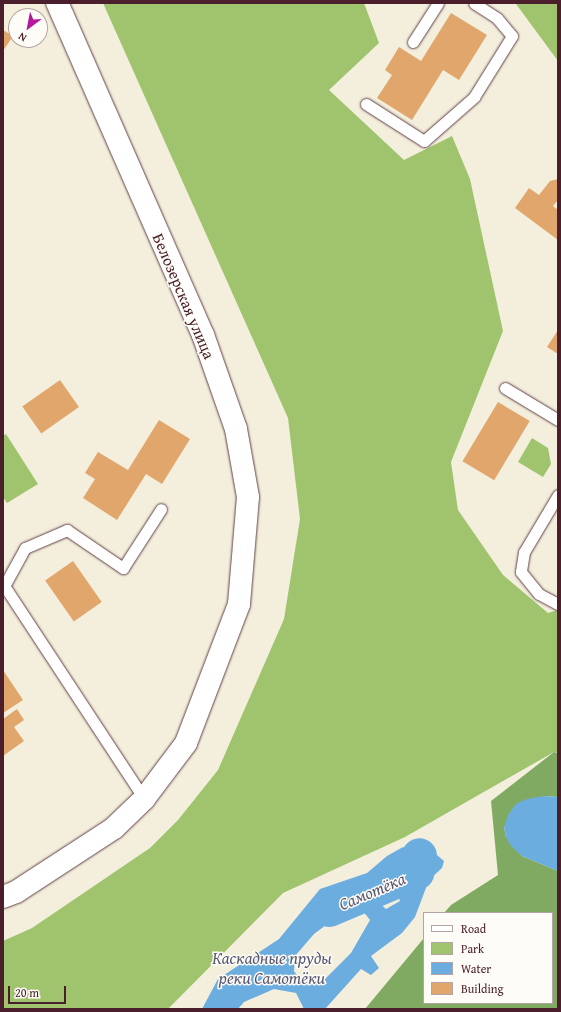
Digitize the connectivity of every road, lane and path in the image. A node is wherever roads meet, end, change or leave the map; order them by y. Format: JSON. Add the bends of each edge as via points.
{"nodes":[{"id":1,"x":57,"y":3,"type":"edge"},
{"id":2,"x":438,"y":3,"type":"edge"},
{"id":3,"x":482,"y":5,"type":"edge"},
{"id":4,"x":413,"y":42,"type":"dead end"},
{"id":5,"x":366,"y":104,"type":"dead end"},
{"id":6,"x":505,"y":388,"type":"dead end"},
{"id":7,"x":558,"y":420,"type":"edge"},
{"id":8,"x":558,"y":495,"type":"edge"},
{"id":9,"x":161,"y":509,"type":"dead end"},
{"id":10,"x":4,"y":586,"type":"edge"},
{"id":11,"x":558,"y":604,"type":"edge"},
{"id":12,"x":144,"y":799,"type":"junction"},
{"id":13,"x":3,"y":897,"type":"edge"}],
"edges":[{"from":1,"to":12,"type":"street","name":"Белозерская улица","via":[[203,335],[236,429],[248,497],[239,604],[186,743]]},
{"from":2,"to":4,"type":"lane"},
{"from":3,"to":5,"type":"lane","via":[[512,36],[474,97],[424,141]]},
{"from":6,"to":7,"type":"lane"},
{"from":8,"to":11,"type":"lane","via":[[524,552],[521,572],[539,594]]},
{"from":9,"to":10,"type":"lane","via":[[123,568],[67,530],[25,548]]},
{"from":10,"to":12,"type":"lane"},
{"from":12,"to":13,"type":"street","name":"Белозерская улица","via":[[114,828],[16,892]]}]}
